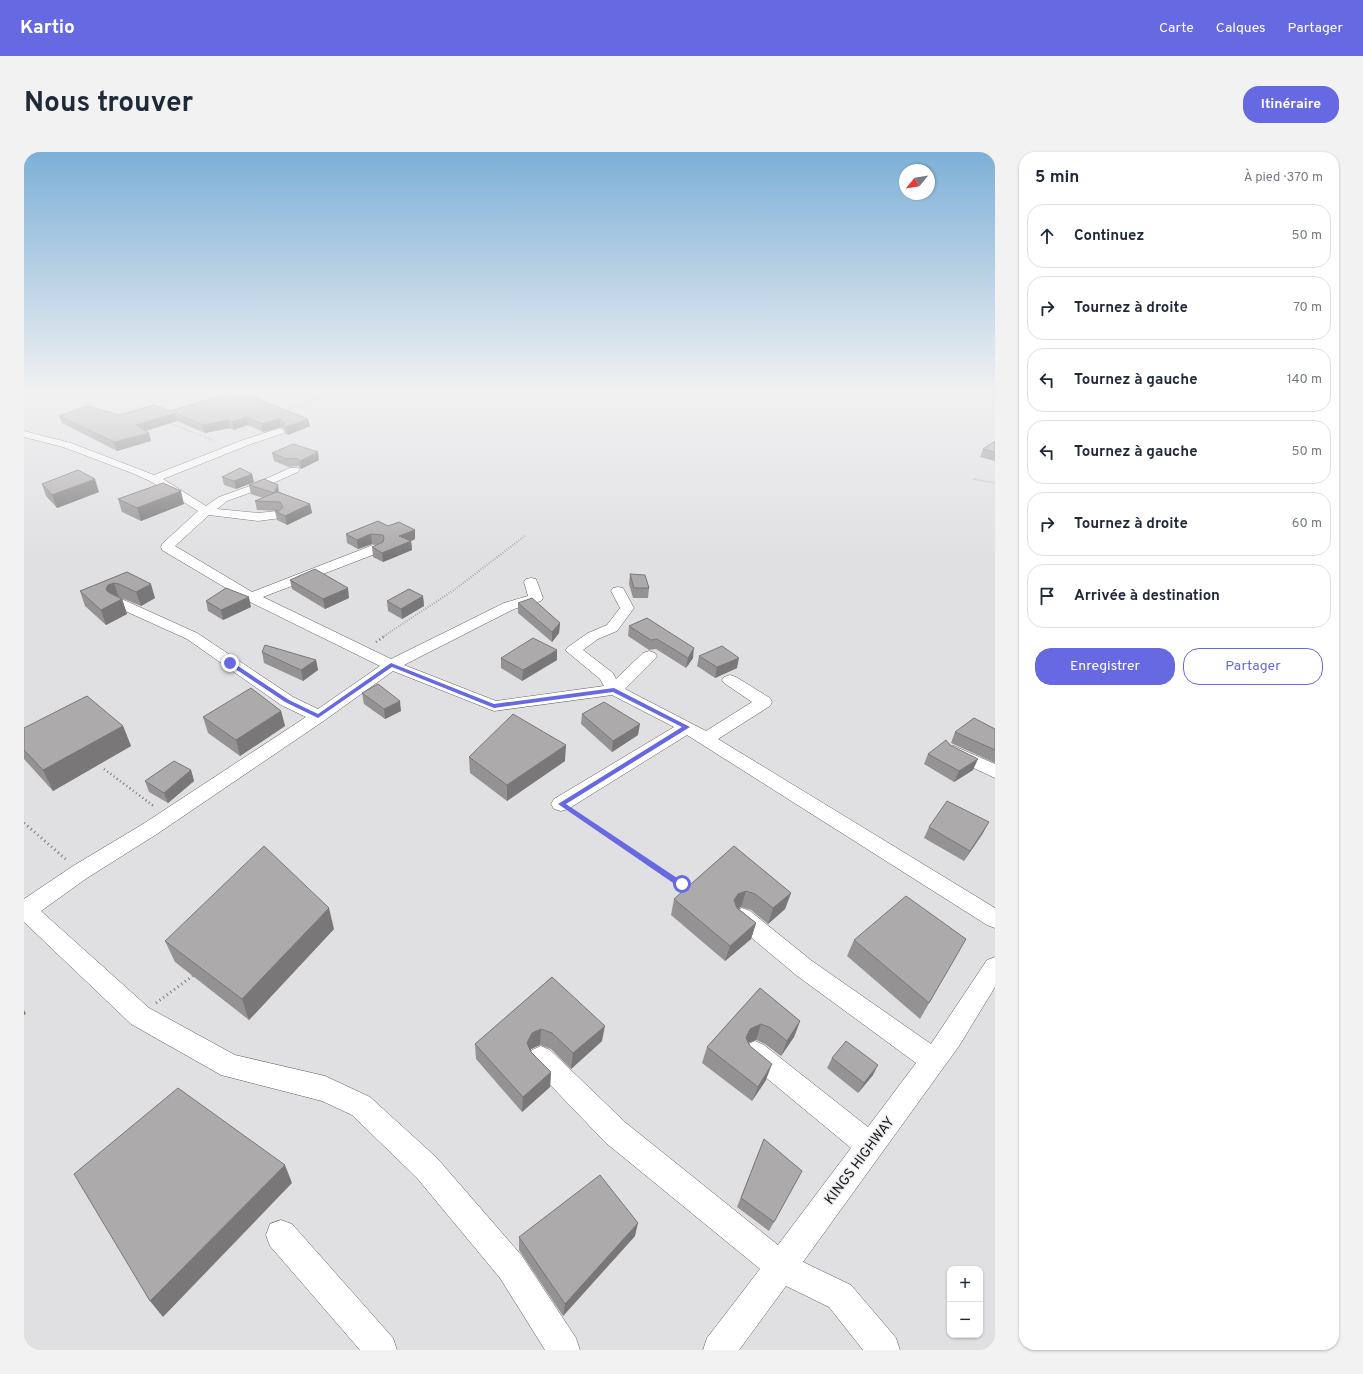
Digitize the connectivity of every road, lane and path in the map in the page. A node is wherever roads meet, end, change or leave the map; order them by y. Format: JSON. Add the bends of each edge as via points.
{"nodes":[{"id":1,"x":67,"y":445,"type":"edge"},
{"id":2,"x":240,"y":445,"type":"edge"},
{"id":3,"x":294,"y":470,"type":"dead end"},
{"id":4,"x":154,"y":479,"type":"junction"},
{"id":5,"x":973,"y":479,"type":"dead end"},
{"id":6,"x":995,"y":483,"type":"edge"},
{"id":7,"x":206,"y":511,"type":"junction"},
{"id":8,"x":277,"y":515,"type":"edge"},
{"id":9,"x":525,"y":536,"type":"dead end"},
{"id":10,"x":378,"y":548,"type":"edge"},
{"id":11,"x":531,"y":582,"type":"dead end"},
{"id":12,"x":618,"y":591,"type":"dead end"},
{"id":13,"x":251,"y":597,"type":"junction"},
{"id":14,"x":119,"y":603,"type":"edge"},
{"id":15,"x":362,"y":651,"type":"junction"},
{"id":16,"x":649,"y":656,"type":"dead end"},
{"id":17,"x":391,"y":665,"type":"junction"},
{"id":18,"x":730,"y":680,"type":"dead end"},
{"id":19,"x":614,"y":690,"type":"junction"},
{"id":20,"x":318,"y":716,"type":"junction"},
{"id":21,"x":687,"y":727,"type":"junction"},
{"id":22,"x":705,"y":739,"type":"junction"},
{"id":23,"x":952,"y":750,"type":"edge"},
{"id":24,"x":104,"y":769,"type":"dead end"},
{"id":25,"x":995,"y":772,"type":"edge"},
{"id":26,"x":561,"y":804,"type":"joint"},
{"id":27,"x":168,"y":816,"type":"junction"},
{"id":28,"x":24,"y":823,"type":"edge"},
{"id":29,"x":80,"y":872,"type":"junction"},
{"id":30,"x":682,"y":884,"type":"dead end"},
{"id":31,"x":25,"y":910,"type":"edge"},
{"id":32,"x":742,"y":917,"type":"edge"},
{"id":33,"x":995,"y":919,"type":"edge"},
{"id":34,"x":995,"y":967,"type":"edge"},
{"id":35,"x":196,"y":973,"type":"edge"},
{"id":36,"x":140,"y":1016,"type":"junction"},
{"id":37,"x":755,"y":1053,"type":"edge"},
{"id":38,"x":541,"y":1058,"type":"dead end"},
{"id":39,"x":934,"y":1061,"type":"junction"},
{"id":40,"x":870,"y":1146,"type":"junction"},
{"id":41,"x":281,"y":1235,"type":"dead end"},
{"id":42,"x":781,"y":1267,"type":"junction"},
{"id":43,"x":381,"y":1350,"type":"edge"},
{"id":44,"x":564,"y":1350,"type":"edge"},
{"id":45,"x":719,"y":1350,"type":"edge"},
{"id":46,"x":884,"y":1350,"type":"edge"}],
"edges":[{"from":1,"to":4,"type":"street"},
{"from":2,"to":4,"type":"street"},
{"from":3,"to":7,"type":"street","via":[[223,499]]},
{"from":4,"to":7,"type":"street"},
{"from":5,"to":6,"type":"path"},
{"from":7,"to":8,"type":"street","via":[[258,517]]},
{"from":7,"to":13,"type":"street","via":[[167,547]]},
{"from":9,"to":15,"type":"path","via":[[454,590]]},
{"from":10,"to":13,"type":"street"},
{"from":11,"to":17,"type":"street","via":[[536,598],[509,606]]},
{"from":12,"to":19,"type":"street","via":[[627,608],[612,628],[593,636],[573,650],[607,676]]},
{"from":13,"to":15,"type":"street"},
{"from":14,"to":20,"type":"street","via":[[192,636],[287,701]]},
{"from":15,"to":17,"type":"street"},
{"from":16,"to":19,"type":"street"},
{"from":17,"to":19,"type":"street","via":[[494,706]]},
{"from":17,"to":20,"type":"street"},
{"from":18,"to":22,"type":"street","via":[[764,702]]},
{"from":19,"to":21,"type":"street"},
{"from":20,"to":27,"type":"street"},
{"from":21,"to":22,"type":"street"},
{"from":21,"to":26,"type":"street"},
{"from":22,"to":33,"type":"street"},
{"from":23,"to":25,"type":"street"},
{"from":24,"to":27,"type":"path"},
{"from":26,"to":30,"type":"path"},
{"from":27,"to":29,"type":"street"},
{"from":28,"to":29,"type":"path"},
{"from":29,"to":31,"type":"street"},
{"from":31,"to":36,"type":"street"},
{"from":32,"to":39,"type":"street","via":[[804,968]]},
{"from":34,"to":39,"type":"street","name":"KINGS HIGHWAY"},
{"from":35,"to":36,"type":"path"},
{"from":36,"to":44,"type":"street","via":[[230,1066],[325,1089],[361,1106],[428,1168],[511,1267]]},
{"from":37,"to":40,"type":"street"},
{"from":38,"to":42,"type":"street","via":[[616,1133]]},
{"from":39,"to":40,"type":"street","name":"KINGS HIGHWAY"},
{"from":40,"to":42,"type":"street","name":"KINGS HIGHWAY"},
{"from":41,"to":43,"type":"street"},
{"from":42,"to":45,"type":"street","name":"KINGS HIGHWAY"},
{"from":42,"to":46,"type":"street","via":[[840,1296]]}]}
